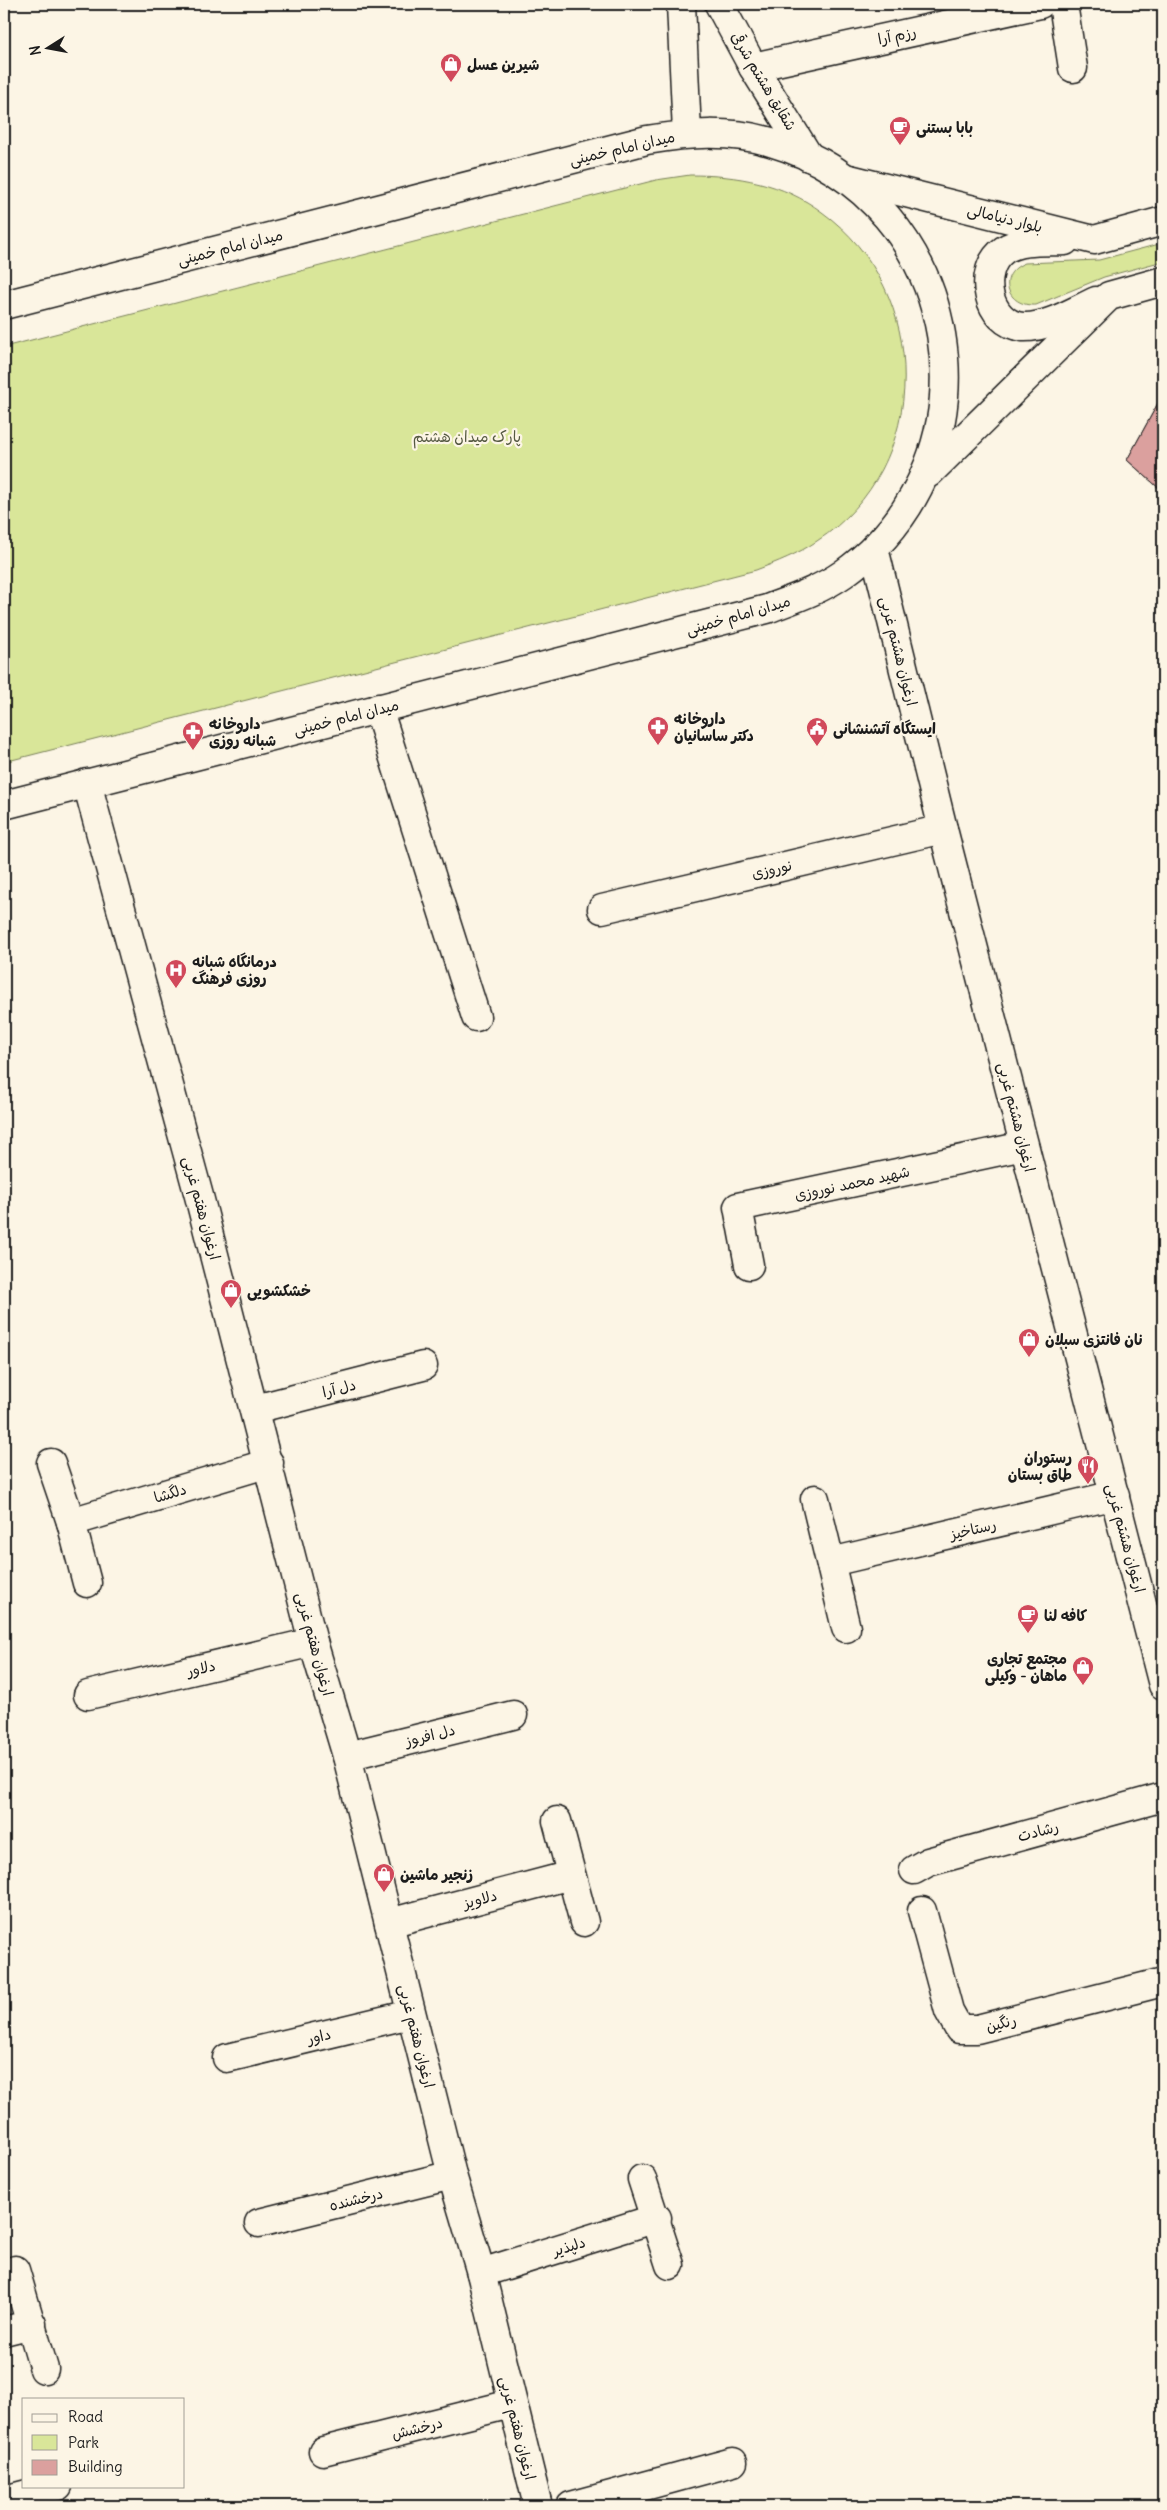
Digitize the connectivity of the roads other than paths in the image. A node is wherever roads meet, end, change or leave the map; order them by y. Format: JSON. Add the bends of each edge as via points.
{"nodes":[{"id":1,"x":681,"y":4,"type":"edge"},
{"id":2,"x":719,"y":4,"type":"edge"},
{"id":3,"x":1040,"y":4,"type":"edge"},
{"id":4,"x":1063,"y":4,"type":"edge"},
{"id":5,"x":753,"y":67,"type":"junction"},
{"id":6,"x":1073,"y":68,"type":"dead end"},
{"id":7,"x":687,"y":133,"type":"junction"},
{"id":8,"x":810,"y":157,"type":"junction"},
{"id":9,"x":846,"y":178,"type":"junction"},
{"id":10,"x":1163,"y":221,"type":"edge"},
{"id":11,"x":1094,"y":240,"type":"junction"},
{"id":12,"x":1163,"y":282,"type":"edge"},
{"id":13,"x":1109,"y":296,"type":"junction"},
{"id":14,"x":4,"y":305,"type":"edge"},
{"id":15,"x":923,"y":479,"type":"junction"},
{"id":16,"x":874,"y":548,"type":"junction"},
{"id":17,"x":378,"y":708,"type":"junction"},
{"id":18,"x":87,"y":783,"type":"junction"},
{"id":19,"x":4,"y":804,"type":"edge"},
{"id":20,"x":943,"y":829,"type":"junction"},
{"id":21,"x":602,"y":909,"type":"dead end"},
{"id":22,"x":476,"y":1017,"type":"dead end"},
{"id":23,"x":1024,"y":1146,"type":"junction"},
{"id":24,"x":749,"y":1265,"type":"dead end"},
{"id":25,"x":423,"y":1366,"type":"dead end"},
{"id":26,"x":255,"y":1409,"type":"junction"},
{"id":27,"x":51,"y":1463,"type":"dead end"},
{"id":28,"x":269,"y":1463,"type":"junction"},
{"id":29,"x":1115,"y":1495,"type":"junction"},
{"id":30,"x":815,"y":1499,"type":"dead end"},
{"id":31,"x":71,"y":1522,"type":"junction"},
{"id":32,"x":831,"y":1562,"type":"junction"},
{"id":33,"x":87,"y":1583,"type":"dead end"},
{"id":34,"x":846,"y":1628,"type":"dead end"},
{"id":35,"x":313,"y":1642,"type":"junction"},
{"id":36,"x":1159,"y":1646,"type":"edge"},
{"id":37,"x":1163,"y":1684,"type":"edge"},
{"id":38,"x":88,"y":1695,"type":"dead end"},
{"id":39,"x":514,"y":1715,"type":"dead end"},
{"id":40,"x":347,"y":1756,"type":"junction"},
{"id":41,"x":1163,"y":1797,"type":"edge"},
{"id":42,"x":557,"y":1820,"type":"dead end"},
{"id":43,"x":914,"y":1870,"type":"dead end"},
{"id":44,"x":572,"y":1875,"type":"junction"},
{"id":45,"x":922,"y":1910,"type":"dead end"},
{"id":46,"x":584,"y":1922,"type":"dead end"},
{"id":47,"x":390,"y":1923,"type":"junction"},
{"id":48,"x":1163,"y":1982,"type":"edge"},
{"id":49,"x":411,"y":2014,"type":"junction"},
{"id":50,"x":227,"y":2058,"type":"dead end"},
{"id":51,"x":452,"y":2175,"type":"junction"},
{"id":52,"x":642,"y":2179,"type":"dead end"},
{"id":53,"x":657,"y":2218,"type":"junction"},
{"id":54,"x":259,"y":2223,"type":"dead end"},
{"id":55,"x":670,"y":2265,"type":"dead end"},
{"id":56,"x":15,"y":2270,"type":"dead end"},
{"id":57,"x":481,"y":2274,"type":"junction"},
{"id":58,"x":32,"y":2324,"type":"junction"},
{"id":59,"x":4,"y":2330,"type":"edge"},
{"id":60,"x":44,"y":2369,"type":"dead end"},
{"id":61,"x":511,"y":2404,"type":"junction"},
{"id":62,"x":322,"y":2451,"type":"dead end"},
{"id":63,"x":733,"y":2462,"type":"dead end"},
{"id":64,"x":50,"y":2488,"type":"edge"},
{"id":65,"x":4,"y":2500,"type":"edge"},
{"id":66,"x":538,"y":2506,"type":"edge"},
{"id":67,"x":571,"y":2506,"type":"edge"}],
"edges":[{"from":1,"to":7,"type":"street"},
{"from":2,"to":5,"type":"street","name":"شقایق هشتم شرقی"},
{"from":3,"to":5,"type":"street","name":"رزم آرا"},
{"from":4,"to":6,"type":"street"},
{"from":5,"to":8,"type":"street","name":"شقایق هشتم شرقی"},
{"from":7,"to":8,"type":"street","name":"میدان امام خمینی","via":[[729,134],[770,142]]},
{"from":7,"to":14,"type":"street","name":"میدان امام خمینی","via":[[647,140]]},
{"from":8,"to":9,"type":"street","name":"میدان امام خمینی"},
{"from":9,"to":11,"type":"street","name":"بلوار دنیامالی"},
{"from":9,"to":15,"type":"street","name":"میدان امام خمینی","via":[[878,206],[904,238],[924,275],[939,315],[946,357],[945,398],[938,440]]},
{"from":10,"to":11,"type":"street","name":"بلوار دنیامالی"},
{"from":11,"to":13,"type":"street","via":[[1021,243],[1004,250],[992,264],[987,282],[990,301],[1002,318],[1022,327],[1041,325]]},
{"from":12,"to":13,"type":"street"},
{"from":13,"to":15,"type":"street"},
{"from":15,"to":16,"type":"street","name":"میدان امام خمینی","via":[[902,515]]},
{"from":16,"to":17,"type":"street","name":"میدان امام خمینی","via":[[842,574],[805,595],[767,609]]},
{"from":16,"to":20,"type":"street","name":"ارغوان هشتم غربی"},
{"from":17,"to":18,"type":"street","name":"میدان امام خمینی"},
{"from":17,"to":22,"type":"street"},
{"from":18,"to":19,"type":"street","name":"میدان امام خمینی"},
{"from":18,"to":26,"type":"street","name":"ارغوان هفتم غربی"},
{"from":20,"to":21,"type":"street","name":"نوروزی"},
{"from":20,"to":23,"type":"street","name":"ارغوان هشتم غربی"},
{"from":23,"to":24,"type":"street","name":"شهید محمد نوروزی","via":[[738,1207]]},
{"from":23,"to":29,"type":"street","name":"ارغوان هشتم غربی"},
{"from":25,"to":26,"type":"street","name":"دل آرا"},
{"from":26,"to":28,"type":"street","name":"ارغوان هفتم غربی"},
{"from":27,"to":31,"type":"street"},
{"from":28,"to":31,"type":"street","name":"دلگشا"},
{"from":28,"to":35,"type":"street","name":"ارغوان هفتم غربی"},
{"from":29,"to":32,"type":"street","name":"رستاخیز"},
{"from":29,"to":36,"type":"street","name":"ارغوان هشتم غربی"},
{"from":30,"to":32,"type":"street"},
{"from":31,"to":33,"type":"street"},
{"from":32,"to":34,"type":"street"},
{"from":35,"to":38,"type":"street","name":"دلاور"},
{"from":35,"to":40,"type":"street","name":"ارغوان هفتم غربی"},
{"from":36,"to":37,"type":"street","name":"ارغوان هشتم غربی"},
{"from":39,"to":40,"type":"street","name":"دل افروز"},
{"from":40,"to":47,"type":"street","name":"ارغوان هفتم غربی"},
{"from":41,"to":43,"type":"street","name":"رشادت","via":[[928,1862]]},
{"from":42,"to":44,"type":"street"},
{"from":44,"to":46,"type":"street"},
{"from":44,"to":47,"type":"street","name":"دلاویز"},
{"from":45,"to":48,"type":"street","name":"رنگین","via":[[949,2011],[959,2029],[977,2029]]},
{"from":47,"to":49,"type":"street","name":"ارغوان هفتم غربی"},
{"from":49,"to":50,"type":"street","name":"داور"},
{"from":49,"to":51,"type":"street","name":"ارغوان هفتم غربی"},
{"from":51,"to":54,"type":"street","name":"درخشنده"},
{"from":51,"to":57,"type":"street","name":"ارغوان هفتم غربی"},
{"from":52,"to":53,"type":"street"},
{"from":53,"to":55,"type":"street"},
{"from":53,"to":57,"type":"street","name":"دلپذیر"},
{"from":56,"to":58,"type":"street"},
{"from":57,"to":61,"type":"street","name":"ارغوان هفتم غربی"},
{"from":58,"to":59,"type":"street"},
{"from":58,"to":60,"type":"street"},
{"from":61,"to":62,"type":"street","name":"درخشش"},
{"from":61,"to":66,"type":"street","name":"ارغوان هفتم غربی"},
{"from":63,"to":67,"type":"street"},
{"from":64,"to":65,"type":"street"}]}
